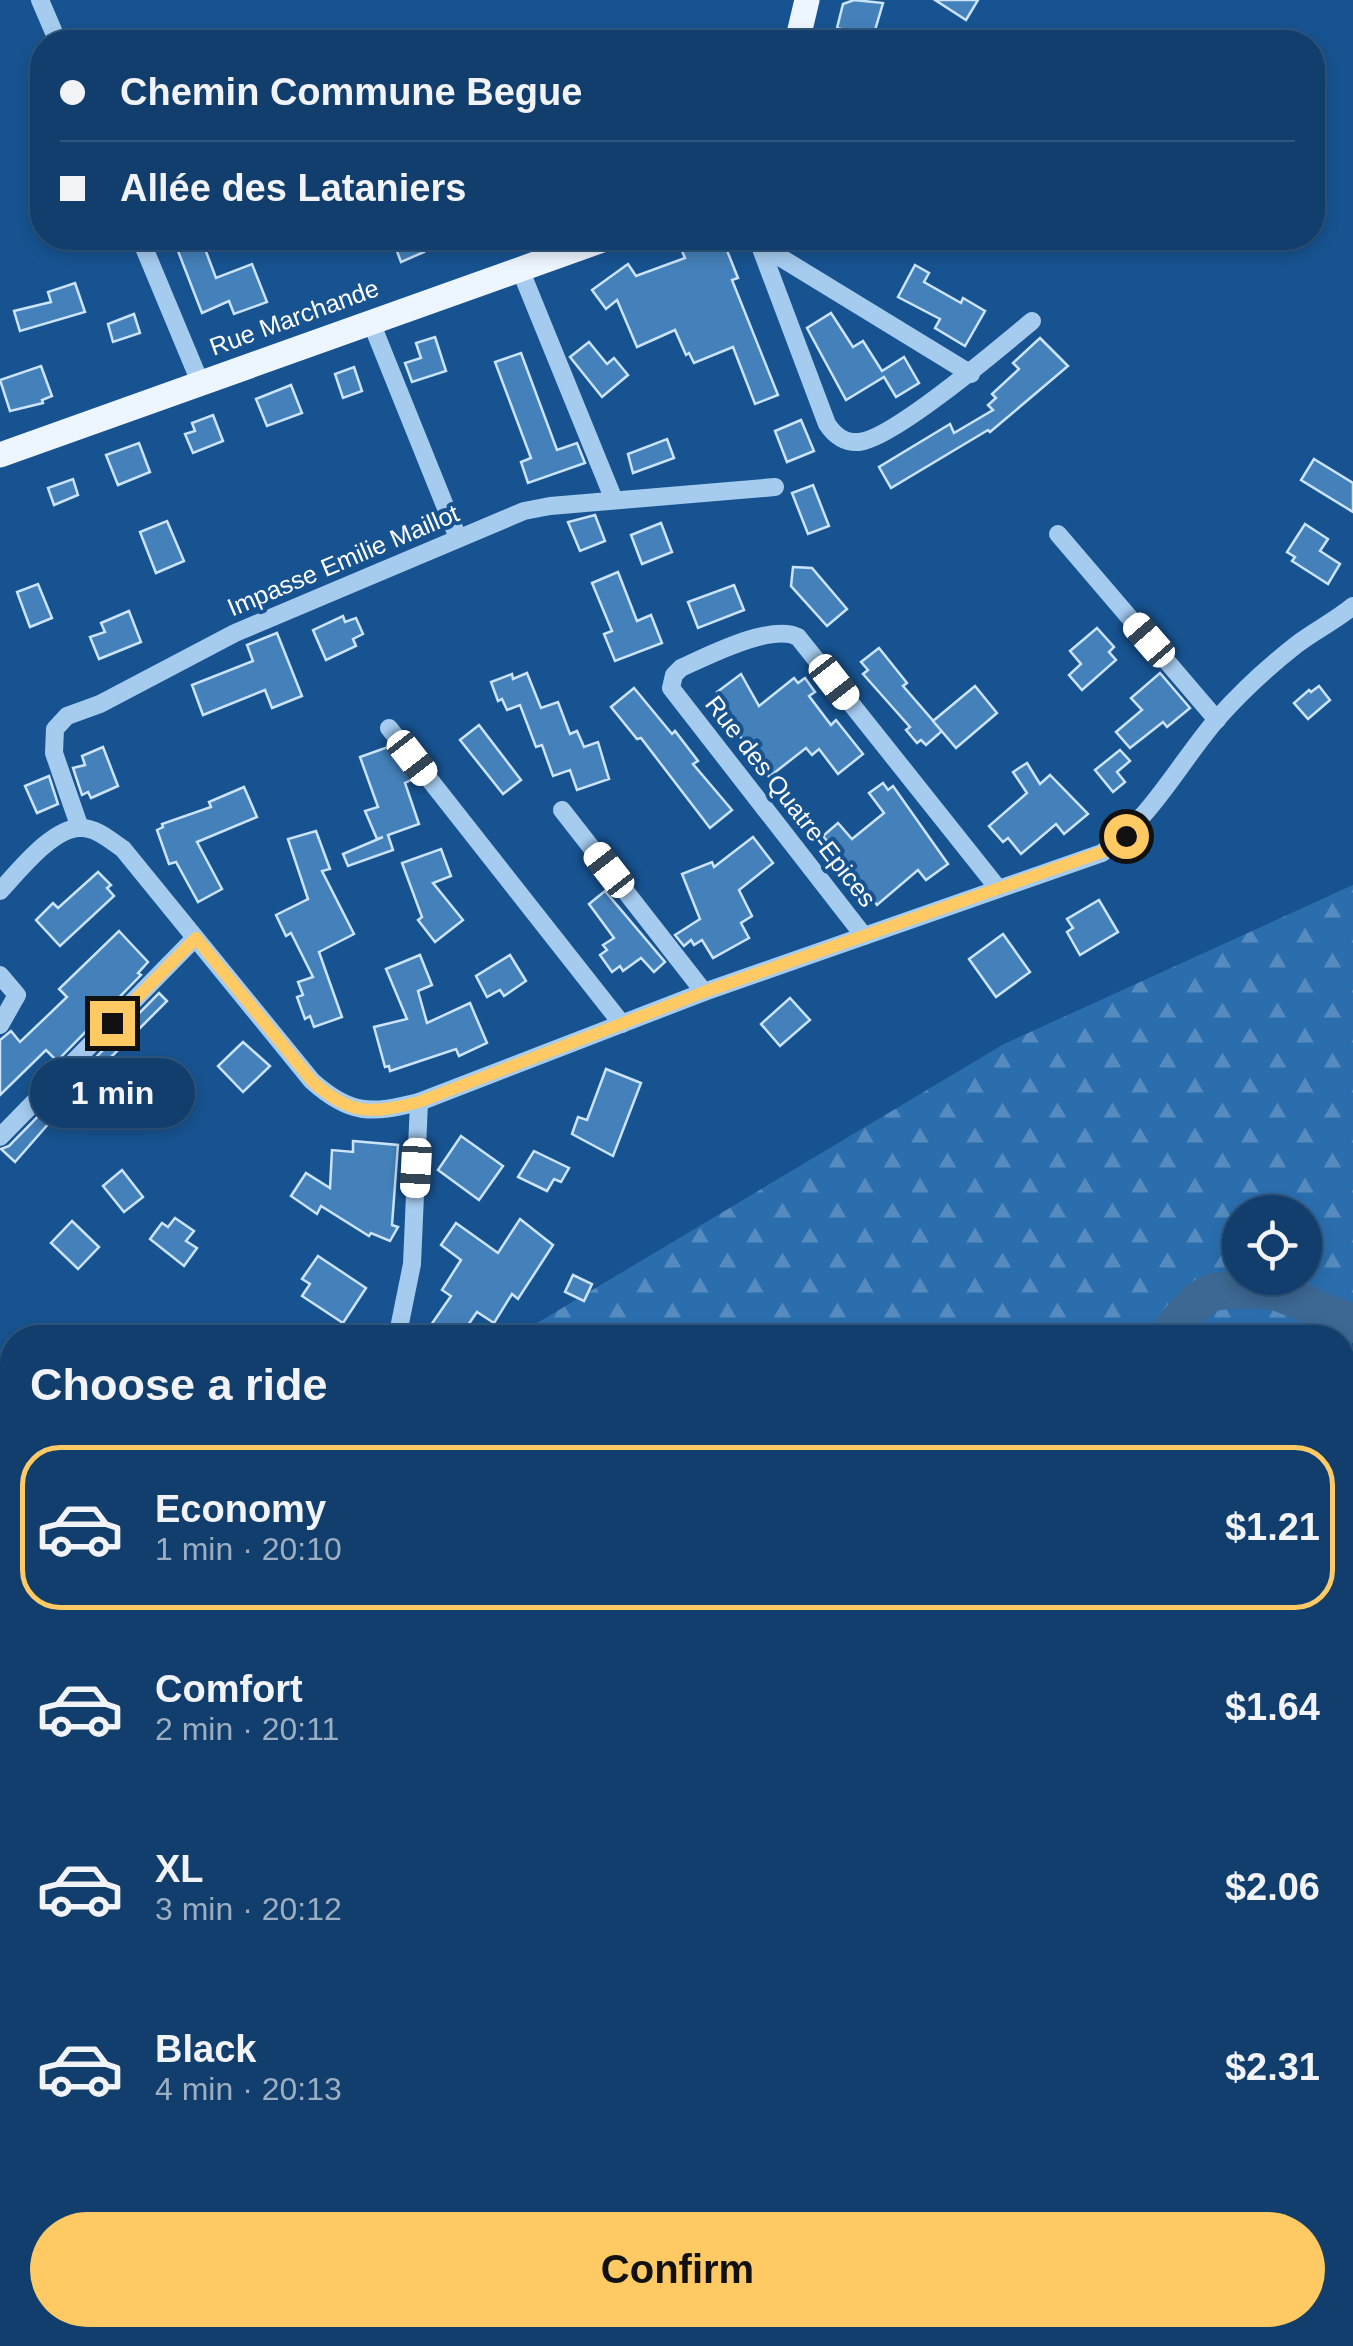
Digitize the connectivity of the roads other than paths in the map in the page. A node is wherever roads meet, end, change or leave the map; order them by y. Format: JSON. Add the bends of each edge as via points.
{"nodes":[{"id":1,"x":40,"y":0,"type":"edge"},
{"id":2,"x":807,"y":0,"type":"edge"},
{"id":3,"x":53,"y":30,"type":"edge"},
{"id":4,"x":800,"y":30,"type":"edge"},
{"id":5,"x":145,"y":250,"type":"edge"},
{"id":6,"x":574,"y":250,"type":"edge"},
{"id":7,"x":762,"y":250,"type":"edge"},
{"id":8,"x":773,"y":250,"type":"edge"},
{"id":9,"x":520,"y":269,"type":"junction"},
{"id":10,"x":1032,"y":321,"type":"dead end"},
{"id":11,"x":372,"y":322,"type":"junction"},
{"id":12,"x":971,"y":374,"type":"junction"},
{"id":13,"x":200,"y":382,"type":"junction"},
{"id":14,"x":0,"y":455,"type":"edge"},
{"id":15,"x":775,"y":487,"type":"dead end"},
{"id":16,"x":614,"y":500,"type":"junction"},
{"id":17,"x":1058,"y":534,"type":"dead end"},
{"id":18,"x":458,"y":538,"type":"junction"},
{"id":19,"x":1353,"y":606,"type":"edge"},
{"id":20,"x":1217,"y":720,"type":"junction"},
{"id":21,"x":388,"y":728,"type":"dead end"},
{"id":22,"x":562,"y":810,"type":"dead end"},
{"id":23,"x":80,"y":828,"type":"junction"},
{"id":24,"x":997,"y":887,"type":"junction"},
{"id":25,"x":0,"y":891,"type":"edge"},
{"id":26,"x":864,"y":936,"type":"junction"},
{"id":27,"x":196,"y":938,"type":"junction"},
{"id":28,"x":0,"y":975,"type":"edge"},
{"id":29,"x":704,"y":992,"type":"junction"},
{"id":30,"x":622,"y":1024,"type":"junction"},
{"id":31,"x":0,"y":1026,"type":"edge"},
{"id":32,"x":419,"y":1102,"type":"junction"},
{"id":33,"x":0,"y":1137,"type":"edge"},
{"id":34,"x":399,"y":1325,"type":"edge"}],
"edges":[{"from":1,"to":3,"type":"street"},
{"from":2,"to":4,"type":"main road"},
{"from":5,"to":13,"type":"street"},
{"from":6,"to":9,"type":"main road","name":"Rue Marchande"},
{"from":7,"to":12,"type":"street","via":[[834,435],[873,438]]},
{"from":8,"to":12,"type":"street"},
{"from":9,"to":11,"type":"main road","name":"Rue Marchande"},
{"from":9,"to":16,"type":"street"},
{"from":10,"to":12,"type":"street"},
{"from":11,"to":13,"type":"main road","name":"Rue Marchande"},
{"from":11,"to":18,"type":"street"},
{"from":13,"to":14,"type":"main road","name":"Rue Marchande"},
{"from":15,"to":16,"type":"street","name":"Impasse Emilie Maillot"},
{"from":16,"to":18,"type":"street","name":"Impasse Emilie Maillot","via":[[524,511]]},
{"from":17,"to":20,"type":"street"},
{"from":18,"to":23,"type":"street","name":"Impasse Emilie Maillot","via":[[235,634],[67,716],[55,729],[54,753]]},
{"from":19,"to":20,"type":"street","via":[[1296,645]]},
{"from":20,"to":24,"type":"street","via":[[1126,836],[1102,852]]},
{"from":21,"to":30,"type":"street"},
{"from":22,"to":29,"type":"street"},
{"from":23,"to":25,"type":"street","via":[[44,844]]},
{"from":23,"to":27,"type":"street","via":[[122,849]]},
{"from":24,"to":26,"type":"street"},
{"from":24,"to":26,"type":"street","name":"Rue des Quatre-Epices","via":[[798,637],[772,633],[681,668],[671,688]]},
{"from":26,"to":29,"type":"street"},
{"from":27,"to":32,"type":"street","via":[[331,1099],[356,1110],[383,1111]]},
{"from":27,"to":33,"type":"street"},
{"from":28,"to":31,"type":"street","via":[[18,995]]},
{"from":29,"to":30,"type":"street"},
{"from":30,"to":32,"type":"street"},
{"from":32,"to":34,"type":"street","via":[[412,1264]]}]}
